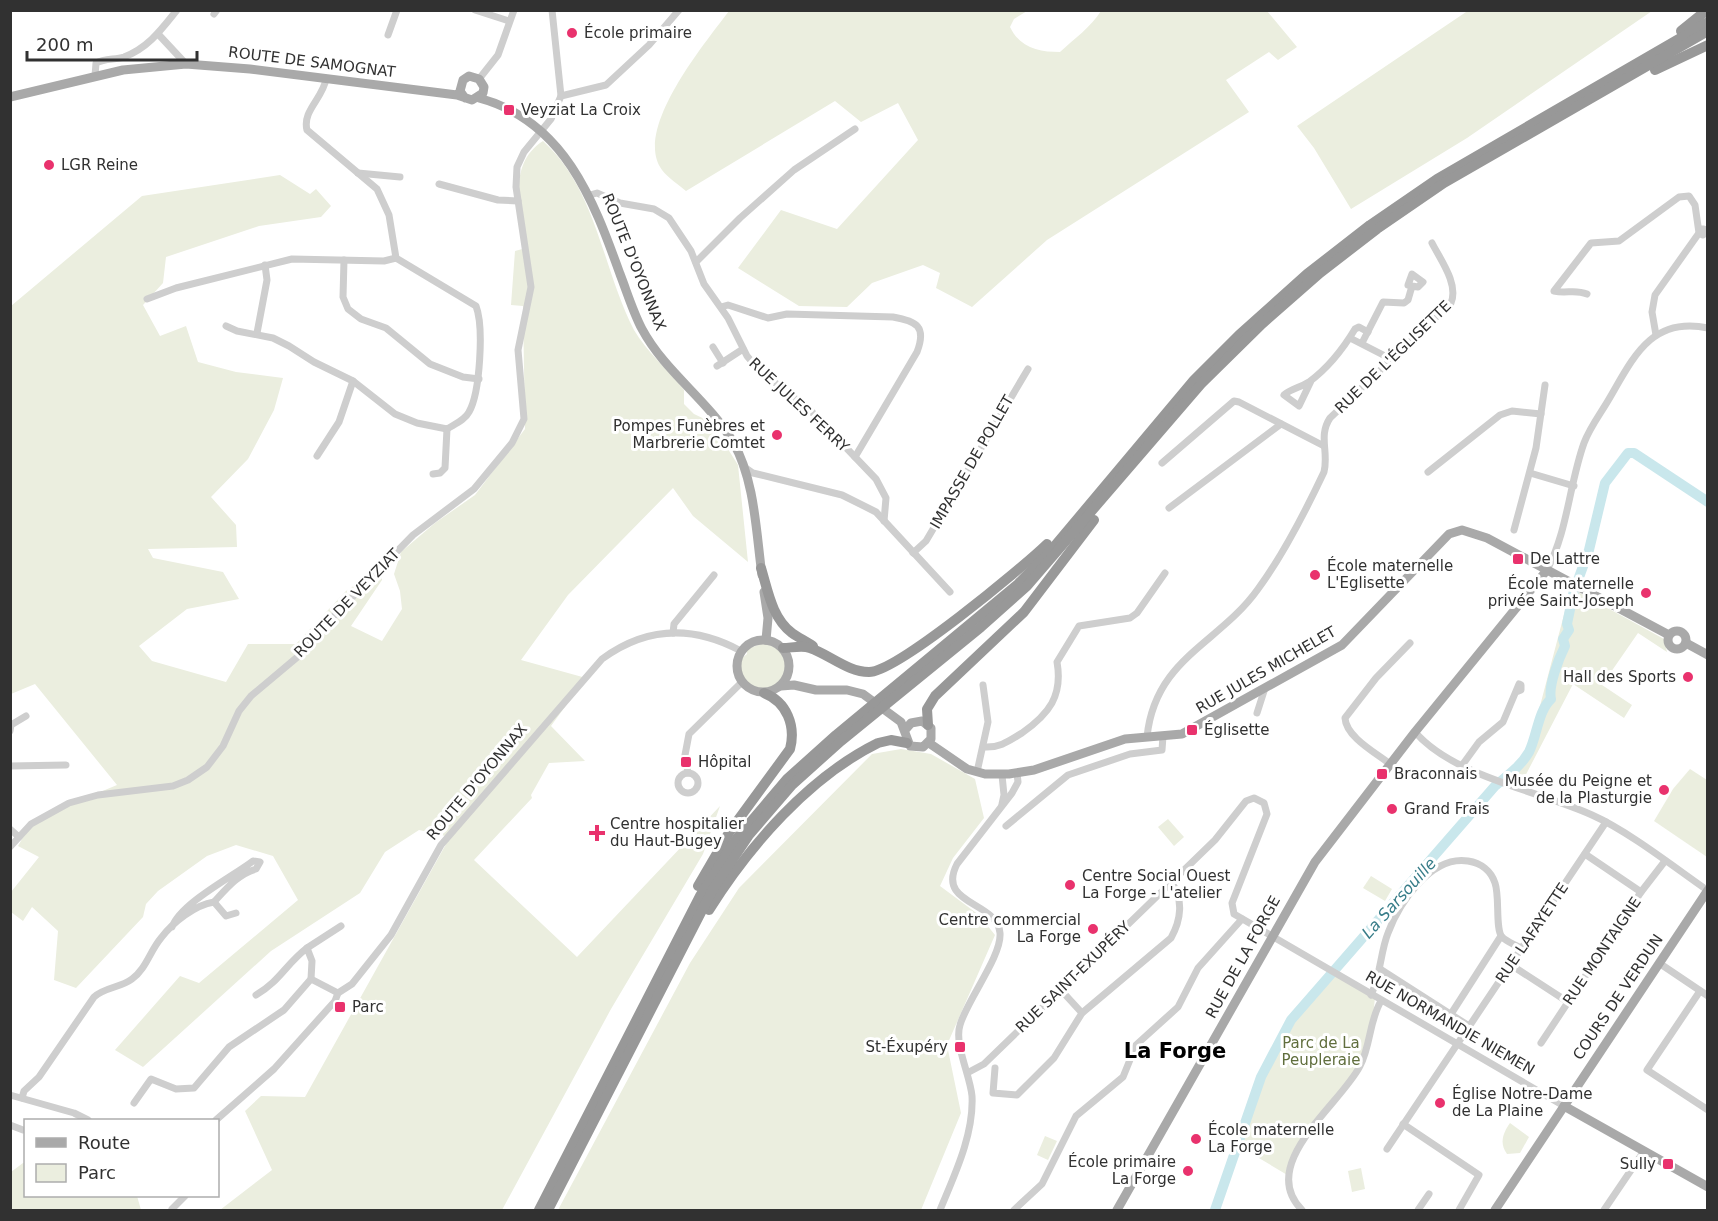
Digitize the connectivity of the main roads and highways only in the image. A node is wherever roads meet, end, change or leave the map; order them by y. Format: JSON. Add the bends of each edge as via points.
{"nodes":[{"id":1,"x":1707,"y":10,"type":"edge"},
{"id":2,"x":1707,"y":22,"type":"edge"},
{"id":3,"x":1707,"y":31,"type":"edge"},
{"id":4,"x":1707,"y":45,"type":"edge"},
{"id":5,"x":482,"y":83,"type":"junction"},
{"id":6,"x":461,"y":84,"type":"junction"},
{"id":7,"x":432,"y":93,"type":"junction"},
{"id":8,"x":10,"y":97,"type":"edge"},
{"id":9,"x":465,"y":98,"type":"junction"},
{"id":10,"x":479,"y":98,"type":"junction"},
{"id":11,"x":1585,"y":98,"type":"junction"},
{"id":12,"x":507,"y":109,"type":"junction"},
{"id":13,"x":1159,"y":432,"type":"junction"},
{"id":14,"x":1087,"y":507,"type":"junction"},
{"id":15,"x":761,"y":568,"type":"junction"},
{"id":16,"x":1547,"y":570,"type":"junction"},
{"id":17,"x":766,"y":640,"type":"junction"},
{"id":18,"x":783,"y":648,"type":"junction"},
{"id":19,"x":1707,"y":655,"type":"edge"},
{"id":20,"x":830,"y":658,"type":"junction"},
{"id":21,"x":789,"y":671,"type":"junction"},
{"id":22,"x":781,"y":686,"type":"junction"},
{"id":23,"x":895,"y":692,"type":"junction"},
{"id":24,"x":764,"y":693,"type":"junction"},
{"id":25,"x":868,"y":714,"type":"junction"},
{"id":26,"x":914,"y":721,"type":"junction"},
{"id":27,"x":928,"y":725,"type":"junction"},
{"id":28,"x":905,"y":730,"type":"junction"},
{"id":29,"x":907,"y":742,"type":"junction"},
{"id":30,"x":929,"y":743,"type":"junction"},
{"id":31,"x":1707,"y":890,"type":"edge"},
{"id":32,"x":671,"y":968,"type":"junction"},
{"id":33,"x":653,"y":985,"type":"junction"},
{"id":34,"x":1564,"y":1106,"type":"junction"},
{"id":35,"x":1707,"y":1185,"type":"edge"},
{"id":36,"x":539,"y":1210,"type":"edge"},
{"id":37,"x":548,"y":1210,"type":"edge"},
{"id":38,"x":1117,"y":1210,"type":"edge"},
{"id":39,"x":1498,"y":1210,"type":"edge"}],
"edges":[{"from":1,"to":11,"type":"highway"},
{"from":2,"to":11,"type":"highway"},
{"from":3,"to":11,"type":"highway"},
{"from":4,"to":11,"type":"highway"},
{"from":5,"to":6,"type":"main road","via":[[469,76]]},
{"from":5,"to":10,"type":"main road"},
{"from":5,"to":12,"type":"main road"},
{"from":6,"to":7,"type":"main road","name":"ROUTE DE SAMOGNAT"},
{"from":6,"to":9,"type":"main road","via":[[460,92]]},
{"from":7,"to":8,"type":"main road","name":"ROUTE DE SAMOGNAT","via":[[186,64],[138,67]]},
{"from":7,"to":9,"type":"main road","name":"ROUTE DE SAMOGNAT"},
{"from":9,"to":10,"type":"main road"},
{"from":10,"to":12,"type":"main road"},
{"from":11,"to":13,"type":"highway","via":[[1444,183],[1358,243],[1255,331]]},
{"from":11,"to":14,"type":"highway","via":[[1437,179],[1307,274],[1194,380]]},
{"from":12,"to":15,"type":"main road","name":"ROUTE D'OYONNAX","via":[[541,130],[566,157],[590,195],[640,326],[726,432],[749,486]]},
{"from":13,"to":23,"type":"highway","via":[[1038,576],[998,613]]},
{"from":13,"to":27,"type":"highway","via":[[1024,612],[931,700]]},
{"from":14,"to":20,"type":"highway","via":[[994,591],[889,666],[865,672]]},
{"from":14,"to":23,"type":"highway","via":[[1012,589]]},
{"from":15,"to":17,"type":"main road","name":"ROUTE D'OYONNAX","via":[[768,618]]},
{"from":15,"to":20,"type":"highway","via":[[775,611],[784,625]]},
{"from":16,"to":19,"type":"main road","name":"RUE JULES MICHELET","via":[[1669,635],[1672,647],[1680,649],[1686,644]]},
{"from":16,"to":30,"type":"main road","name":"RUE JULES MICHELET","via":[[1477,533],[1455,531],[1439,542],[1342,645],[1192,730],[1112,742],[1002,775],[967,769]]},
{"from":16,"to":38,"type":"main road","name":"RUE DE LA FORGE","via":[[1315,862]]},
{"from":17,"to":18,"type":"main road"},
{"from":17,"to":24,"type":"main road","via":[[752,642],[741,651],[737,667],[742,682],[753,691]]},
{"from":18,"to":20,"type":"highway","via":[[809,647]]},
{"from":18,"to":21,"type":"main road"},
{"from":21,"to":22,"type":"main road"},
{"from":21,"to":26,"type":"main road","via":[[796,680],[809,684],[866,689]]},
{"from":22,"to":24,"type":"main road"},
{"from":22,"to":28,"type":"main road","via":[[863,694],[899,720]]},
{"from":23,"to":25,"type":"highway"},
{"from":24,"to":33,"type":"highway","via":[[779,701],[788,715],[790,749],[712,859]]},
{"from":25,"to":32,"type":"highway","via":[[800,777],[749,835],[707,898]]},
{"from":25,"to":33,"type":"highway","via":[[795,771],[750,820],[699,896]]},
{"from":26,"to":27,"type":"main road"},
{"from":26,"to":28,"type":"main road"},
{"from":27,"to":30,"type":"main road","via":[[932,732]]},
{"from":28,"to":29,"type":"main road"},
{"from":29,"to":30,"type":"main road","via":[[918,748]]},
{"from":29,"to":32,"type":"highway","via":[[888,740],[872,746],[790,808],[742,861]]},
{"from":31,"to":34,"type":"main road","name":"COURS DE VERDUN"},
{"from":32,"to":37,"type":"highway"},
{"from":33,"to":36,"type":"highway"},
{"from":34,"to":35,"type":"main road","name":"RUE NORMANDIE NIEMEN"},
{"from":34,"to":39,"type":"main road","name":"COURS DE VERDUN"}]}
